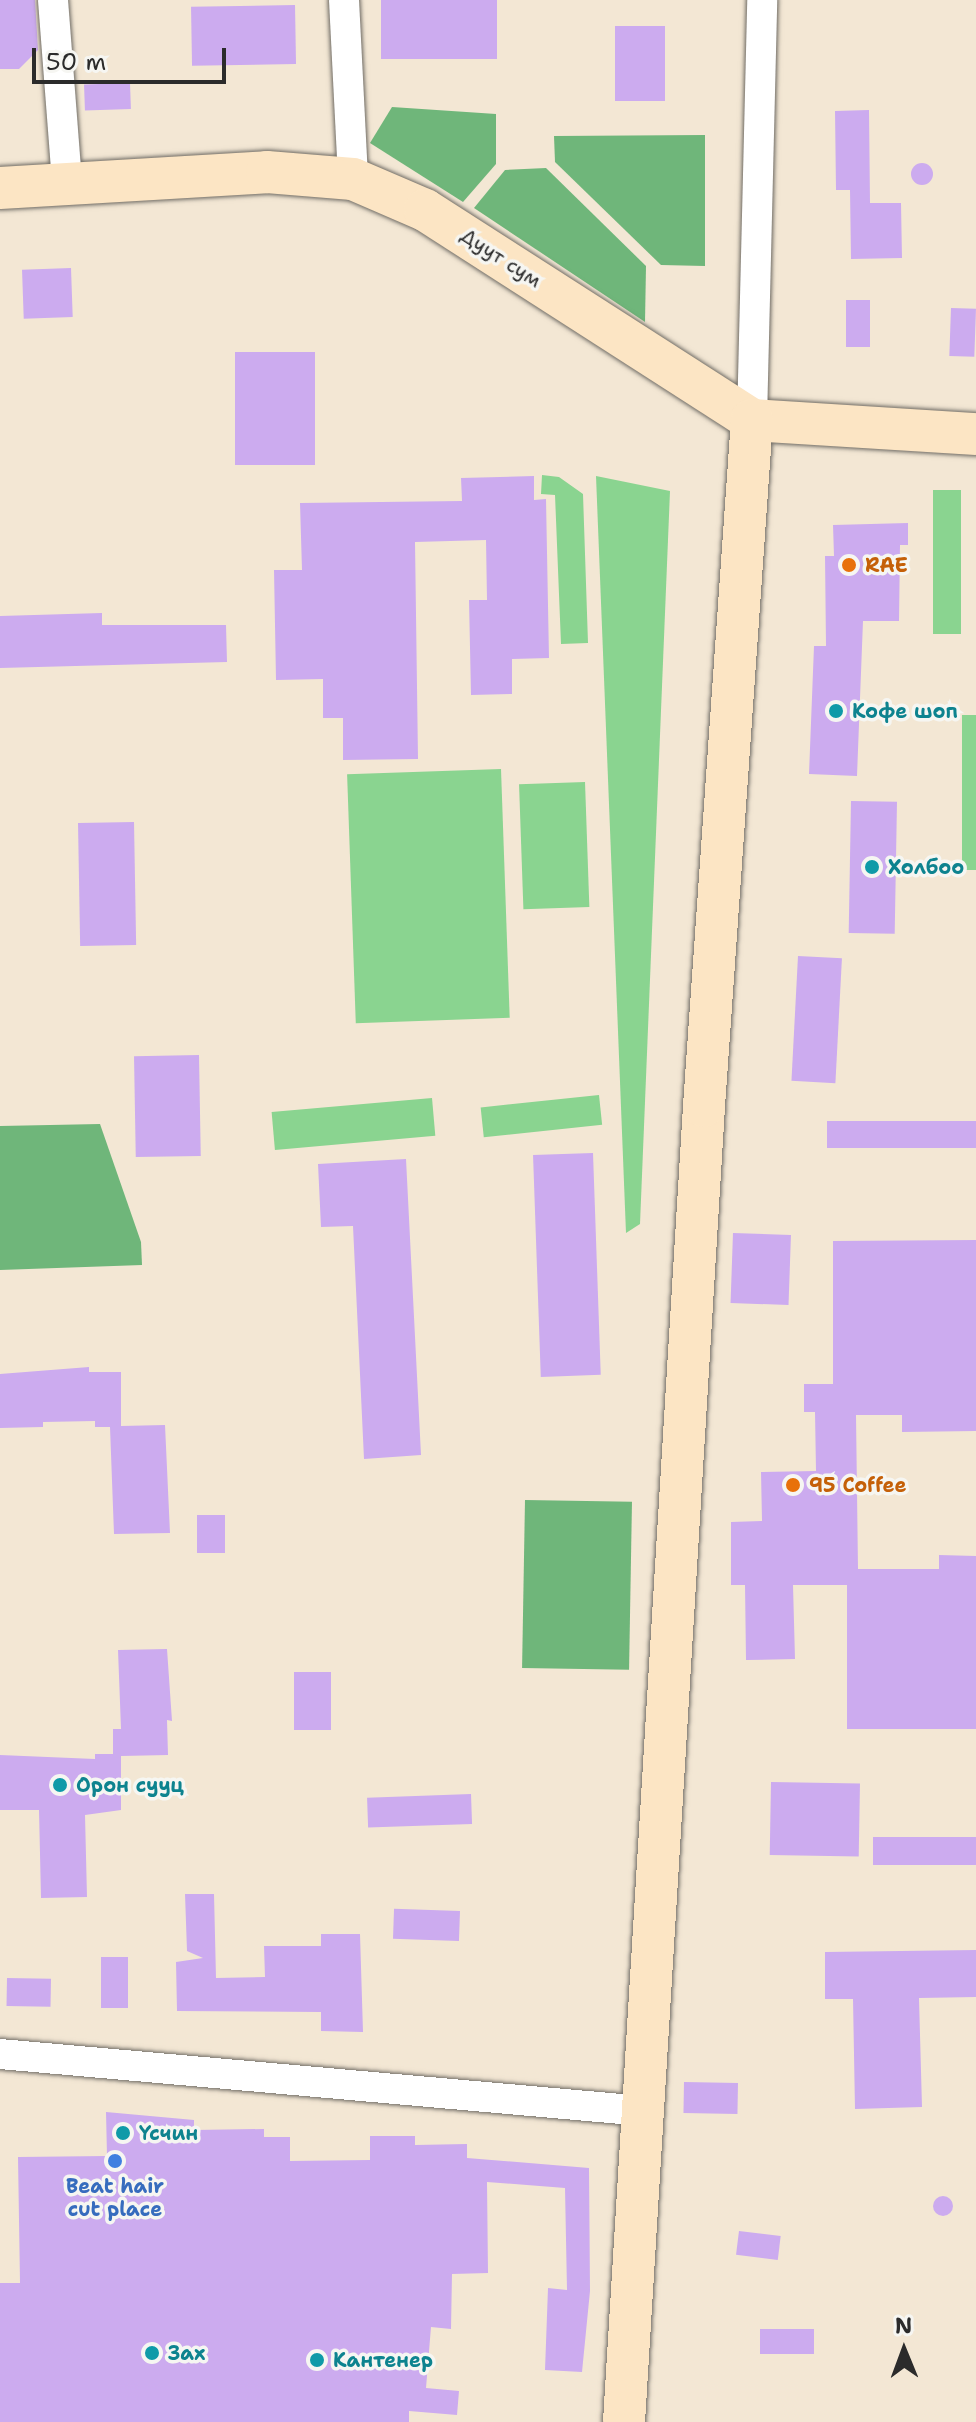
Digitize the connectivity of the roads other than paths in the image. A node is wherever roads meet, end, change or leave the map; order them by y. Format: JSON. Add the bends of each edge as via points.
{"nodes":[{"id":1,"x":53,"y":0,"type":"edge"},
{"id":2,"x":344,"y":0,"type":"edge"},
{"id":3,"x":762,"y":0,"type":"edge"},
{"id":4,"x":353,"y":179,"type":"junction"},
{"id":5,"x":67,"y":184,"type":"junction"},
{"id":6,"x":0,"y":188,"type":"edge"},
{"id":7,"x":752,"y":420,"type":"junction"},
{"id":8,"x":976,"y":434,"type":"edge"},
{"id":9,"x":0,"y":2054,"type":"edge"},
{"id":10,"x":644,"y":2111,"type":"junction"},
{"id":11,"x":624,"y":2422,"type":"edge"}],
"edges":[{"from":1,"to":5,"type":"street"},
{"from":2,"to":4,"type":"street"},
{"from":3,"to":7,"type":"street"},
{"from":4,"to":5,"type":"street","name":"Дуут сум","via":[[267,172]]},
{"from":4,"to":7,"type":"street","name":"Дуут сум","via":[[425,210]]},
{"from":5,"to":6,"type":"street","name":"Дуут сум"},
{"from":7,"to":8,"type":"street","name":"Дуут сум"},
{"from":7,"to":10,"type":"street","via":[[704,1106]]},
{"from":9,"to":10,"type":"street"},
{"from":10,"to":11,"type":"street"}]}
